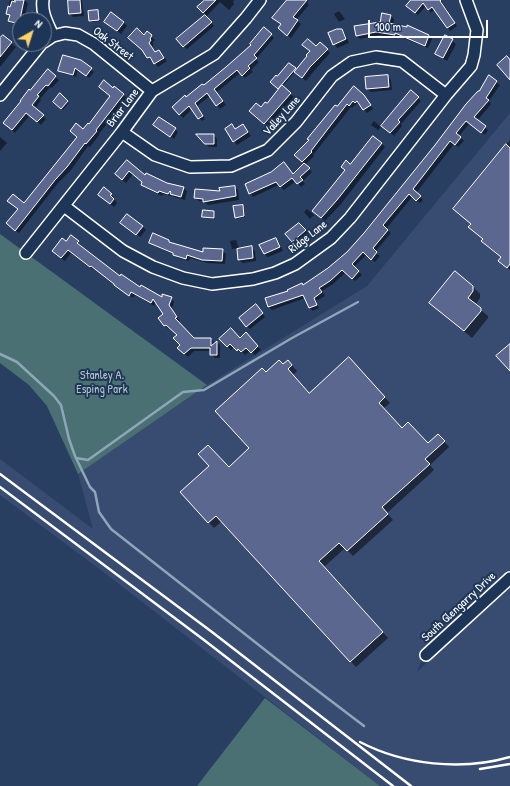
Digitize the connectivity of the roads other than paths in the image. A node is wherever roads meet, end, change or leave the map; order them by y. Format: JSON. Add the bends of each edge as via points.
{"nodes":[{"id":1,"x":43,"y":0,"type":"edge"},
{"id":2,"x":260,"y":0,"type":"edge"},
{"id":3,"x":466,"y":0,"type":"edge"},
{"id":4,"x":43,"y":12,"type":"edge"},
{"id":5,"x":52,"y":38,"type":"edge"},
{"id":6,"x":35,"y":52,"type":"edge"},
{"id":7,"x":152,"y":91,"type":"junction"},
{"id":8,"x":0,"y":95,"type":"edge"},
{"id":9,"x":446,"y":95,"type":"junction"},
{"id":10,"x":122,"y":132,"type":"junction"},
{"id":11,"x":64,"y":206,"type":"junction"},
{"id":12,"x":26,"y":253,"type":"dead end"},
{"id":13,"x":510,"y":578,"type":"edge"},
{"id":14,"x":426,"y":655,"type":"dead end"}],
"edges":[{"from":1,"to":4,"type":"street"},
{"from":2,"to":7,"type":"street","name":"Briar Lane","via":[[214,54]]},
{"from":3,"to":9,"type":"street","name":"Ridge Lane","via":[[477,30],[474,55],[471,66]]},
{"from":5,"to":7,"type":"street","name":"Oak Street","via":[[65,33],[78,35],[94,44]]},
{"from":6,"to":8,"type":"street"},
{"from":7,"to":10,"type":"street","name":"Briar Lane"},
{"from":9,"to":10,"type":"street","name":"Valley Lane","via":[[402,61],[376,57],[352,62],[332,76],[296,122],[268,150],[231,166],[190,167],[155,155]]},
{"from":9,"to":11,"type":"street","name":"Ridge Lane","via":[[350,218],[331,238],[296,264],[275,273],[253,279],[212,284],[183,278],[153,267],[123,251]]},
{"from":10,"to":11,"type":"street","name":"Briar Lane"},
{"from":11,"to":12,"type":"street","name":"Briar Lane"},
{"from":13,"to":14,"type":"street","name":"South Glengarry Drive"}]}
